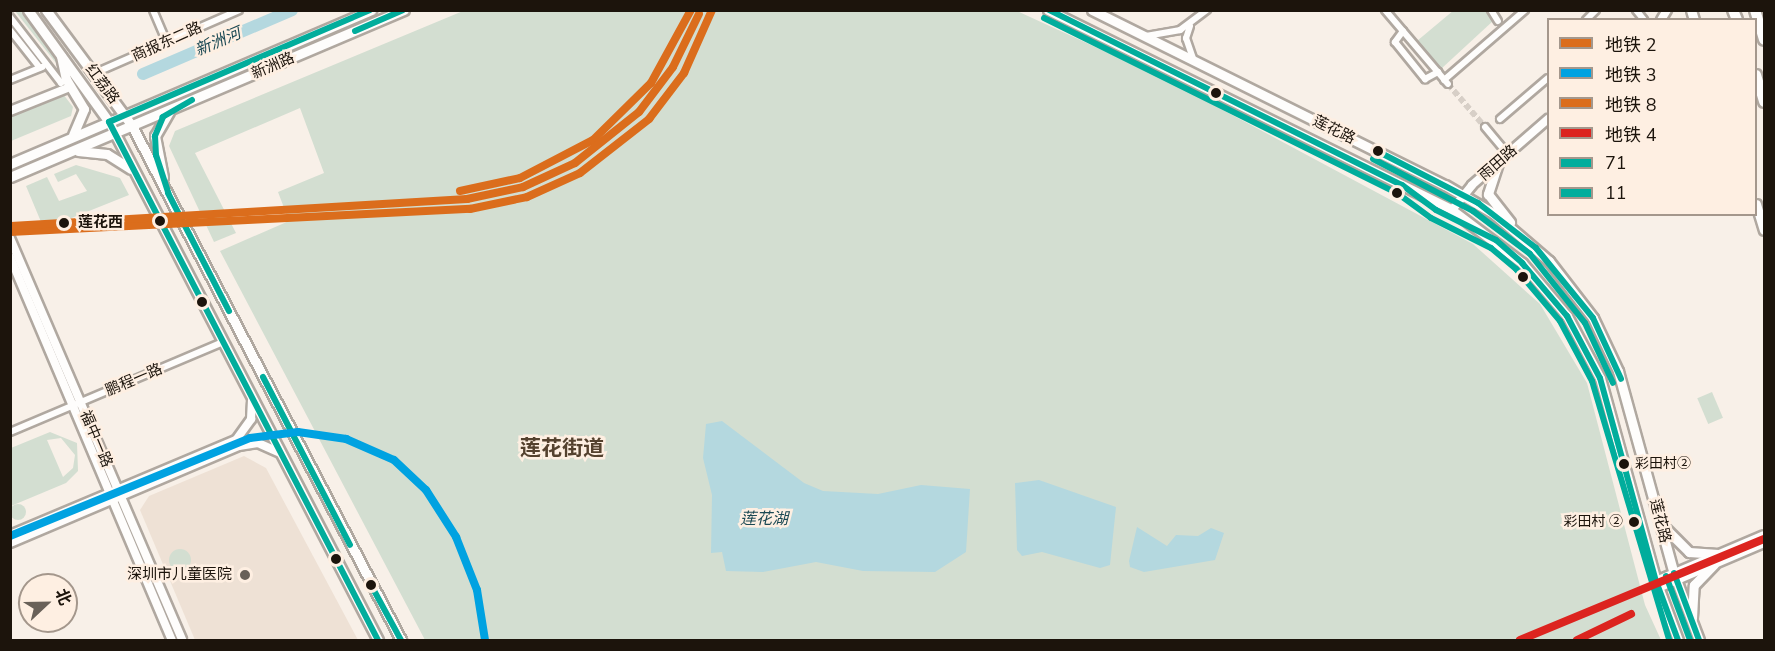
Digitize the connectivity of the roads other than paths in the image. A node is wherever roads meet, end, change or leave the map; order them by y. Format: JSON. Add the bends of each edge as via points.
{"nodes":[{"id":1,"x":28,"y":10,"type":"edge"},
{"id":2,"x":46,"y":10,"type":"edge"},
{"id":3,"x":153,"y":10,"type":"edge"},
{"id":4,"x":239,"y":10,"type":"edge"},
{"id":5,"x":371,"y":10,"type":"edge"},
{"id":6,"x":404,"y":10,"type":"edge"},
{"id":7,"x":1048,"y":10,"type":"edge"},
{"id":8,"x":1092,"y":10,"type":"edge"},
{"id":9,"x":1207,"y":10,"type":"edge"},
{"id":10,"x":1385,"y":10,"type":"edge"},
{"id":11,"x":1491,"y":10,"type":"edge"},
{"id":12,"x":1525,"y":10,"type":"edge"},
{"id":13,"x":1755,"y":10,"type":"edge"},
{"id":14,"x":230,"y":12,"type":"edge"},
{"id":15,"x":10,"y":17,"type":"edge"},
{"id":16,"x":1498,"y":21,"type":"dead end"},
{"id":17,"x":1192,"y":23,"type":"junction"},
{"id":18,"x":10,"y":30,"type":"edge"},
{"id":19,"x":1403,"y":31,"type":"junction"},
{"id":20,"x":1144,"y":36,"type":"junction"},
{"id":21,"x":1764,"y":40,"type":"edge"},
{"id":22,"x":166,"y":41,"type":"junction"},
{"id":23,"x":61,"y":54,"type":"junction"},
{"id":24,"x":1194,"y":61,"type":"junction"},
{"id":25,"x":49,"y":66,"type":"junction"},
{"id":26,"x":40,"y":68,"type":"junction"},
{"id":27,"x":1438,"y":72,"type":"junction"},
{"id":28,"x":95,"y":74,"type":"junction"},
{"id":29,"x":1547,"y":79,"type":"edge"},
{"id":30,"x":10,"y":80,"type":"edge"},
{"id":31,"x":1757,"y":81,"type":"edge"},
{"id":32,"x":66,"y":83,"type":"junction"},
{"id":33,"x":1764,"y":102,"type":"edge"},
{"id":34,"x":172,"y":108,"type":"junction"},
{"id":35,"x":10,"y":111,"type":"edge"},
{"id":36,"x":125,"y":115,"type":"junction"},
{"id":37,"x":1500,"y":119,"type":"dead end"},
{"id":38,"x":1547,"y":120,"type":"edge"},
{"id":39,"x":109,"y":122,"type":"junction"},
{"id":40,"x":132,"y":126,"type":"junction"},
{"id":41,"x":1485,"y":127,"type":"tunnel mouth"},
{"id":42,"x":115,"y":133,"type":"junction"},
{"id":43,"x":66,"y":140,"type":"junction"},
{"id":44,"x":67,"y":153,"type":"junction"},
{"id":45,"x":1508,"y":154,"type":"junction"},
{"id":46,"x":1498,"y":163,"type":"junction"},
{"id":47,"x":10,"y":164,"type":"edge"},
{"id":48,"x":137,"y":176,"type":"junction"},
{"id":49,"x":12,"y":177,"type":"edge"},
{"id":50,"x":168,"y":193,"type":"junction"},
{"id":51,"x":1464,"y":195,"type":"junction"},
{"id":52,"x":1452,"y":210,"type":"junction"},
{"id":53,"x":1757,"y":210,"type":"edge"},
{"id":54,"x":1514,"y":229,"type":"junction"},
{"id":55,"x":1764,"y":230,"type":"edge"},
{"id":56,"x":10,"y":238,"type":"edge"},
{"id":57,"x":10,"y":257,"type":"edge"},
{"id":58,"x":224,"y":342,"type":"junction"},
{"id":59,"x":252,"y":396,"type":"junction"},
{"id":60,"x":77,"y":404,"type":"junction"},
{"id":61,"x":10,"y":432,"type":"edge"},
{"id":62,"x":280,"y":453,"type":"junction"},
{"id":63,"x":115,"y":495,"type":"junction"},
{"id":64,"x":1660,"y":521,"type":"junction"},
{"id":65,"x":10,"y":535,"type":"edge"},
{"id":66,"x":1764,"y":535,"type":"edge"},
{"id":67,"x":10,"y":543,"type":"edge"},
{"id":68,"x":1764,"y":543,"type":"edge"},
{"id":69,"x":1718,"y":554,"type":"junction"},
{"id":70,"x":1714,"y":564,"type":"junction"},
{"id":71,"x":1675,"y":577,"type":"junction"},
{"id":72,"x":1657,"y":585,"type":"junction"},
{"id":73,"x":1692,"y":623,"type":"junction"},
{"id":74,"x":172,"y":640,"type":"edge"},
{"id":75,"x":182,"y":640,"type":"edge"},
{"id":76,"x":378,"y":640,"type":"edge"},
{"id":77,"x":401,"y":640,"type":"edge"},
{"id":78,"x":1678,"y":640,"type":"edge"},
{"id":79,"x":1699,"y":640,"type":"edge"}],
"edges":[{"from":1,"to":23,"type":"main road","name":"红荔路"},
{"from":2,"to":28,"type":"main road","name":"红荔路"},
{"from":3,"to":22,"type":"street"},
{"from":4,"to":14,"type":"street","name":"商报东二路"},
{"from":5,"to":36,"type":"main road","name":"新洲路"},
{"from":6,"to":34,"type":"main road","name":"新洲路"},
{"from":7,"to":52,"type":"main road","name":"莲花路"},
{"from":8,"to":20,"type":"main road","name":"莲花路"},
{"from":9,"to":17,"type":"street"},
{"from":10,"to":19,"type":"street"},
{"from":11,"to":16,"type":"street"},
{"from":12,"to":27,"type":"street","via":[[1446,82]]},
{"from":13,"to":21,"type":"highway"},
{"from":14,"to":22,"type":"street","name":"商报东二路"},
{"from":15,"to":25,"type":"street"},
{"from":17,"to":20,"type":"street"},
{"from":17,"to":24,"type":"street","via":[[1186,36]]},
{"from":18,"to":26,"type":"street"},
{"from":19,"to":27,"type":"street"},
{"from":19,"to":27,"type":"street","via":[[1395,42],[1425,79]]},
{"from":20,"to":24,"type":"main road","name":"莲花路"},
{"from":22,"to":28,"type":"street","name":"商报东二路"},
{"from":23,"to":32,"type":"main road"},
{"from":23,"to":39,"type":"main road","name":"红荔路"},
{"from":24,"to":51,"type":"main road","name":"莲花路"},
{"from":25,"to":26,"type":"street"},
{"from":25,"to":32,"type":"street"},
{"from":26,"to":30,"type":"street"},
{"from":28,"to":36,"type":"main road","name":"红荔路"},
{"from":29,"to":37,"type":"street"},
{"from":31,"to":33,"type":"highway"},
{"from":32,"to":35,"type":"street"},
{"from":32,"to":43,"type":"main road","via":[[84,117]]},
{"from":34,"to":40,"type":"main road","name":"新洲路"},
{"from":34,"to":50,"type":"main road","via":[[155,136]]},
{"from":36,"to":39,"type":"main road","name":"新洲路"},
{"from":36,"to":40,"type":"main road","name":"红荔路"},
{"from":38,"to":45,"type":"street","name":"雨田路"},
{"from":39,"to":42,"type":"main road","name":"红荔路"},
{"from":39,"to":43,"type":"main road","name":"新洲路"},
{"from":40,"to":42,"type":"main road","name":"新洲路"},
{"from":40,"to":50,"type":"main road","name":"红荔路"},
{"from":41,"to":45,"type":"street"},
{"from":42,"to":44,"type":"main road","name":"新洲路"},
{"from":42,"to":48,"type":"main road","name":"红荔路"},
{"from":43,"to":47,"type":"main road","name":"新洲路"},
{"from":44,"to":48,"type":"main road","via":[[107,154]]},
{"from":44,"to":49,"type":"main road","name":"新洲路"},
{"from":45,"to":46,"type":"street","name":"雨田路"},
{"from":46,"to":51,"type":"street","name":"雨田路"},
{"from":46,"to":54,"type":"main road","via":[[1488,194]]},
{"from":48,"to":58,"type":"main road","name":"红荔路"},
{"from":50,"to":77,"type":"main road","name":"红荔路"},
{"from":51,"to":52,"type":"street","name":"雨田路"},
{"from":51,"to":54,"type":"main road","name":"莲花路"},
{"from":52,"to":72,"type":"main road","name":"莲花路","via":[[1522,263],[1586,346],[1612,411]]},
{"from":53,"to":55,"type":"main road"},
{"from":54,"to":64,"type":"main road","name":"莲花路","via":[[1561,275],[1599,329],[1624,388]]},
{"from":56,"to":60,"type":"street","name":"福中一路"},
{"from":57,"to":60,"type":"street","name":"福中一路"},
{"from":58,"to":59,"type":"main road","name":"红荔路"},
{"from":58,"to":60,"type":"street","name":"鹏程一路"},
{"from":59,"to":62,"type":"main road","name":"红荔路"},
{"from":59,"to":63,"type":"street","via":[[249,423],[236,440]]},
{"from":60,"to":61,"type":"street","name":"鹏程一路"},
{"from":60,"to":63,"type":"street","name":"福中一路"},
{"from":62,"to":63,"type":"street","via":[[262,444],[242,445]]},
{"from":62,"to":76,"type":"main road","name":"红荔路"},
{"from":63,"to":65,"type":"street"},
{"from":63,"to":67,"type":"street"},
{"from":63,"to":74,"type":"street","name":"福中一路"},
{"from":63,"to":75,"type":"street","name":"福中一路"},
{"from":64,"to":69,"type":"main road","via":[[1682,548]]},
{"from":64,"to":71,"type":"main road","name":"莲花路"},
{"from":66,"to":69,"type":"street"},
{"from":68,"to":70,"type":"street"},
{"from":69,"to":71,"type":"street"},
{"from":70,"to":71,"type":"street"},
{"from":70,"to":73,"type":"main road","via":[[1694,585]]},
{"from":71,"to":72,"type":"street"},
{"from":71,"to":73,"type":"main road","name":"莲花路"},
{"from":72,"to":78,"type":"main road","name":"莲花路"},
{"from":73,"to":79,"type":"main road","name":"莲花路"}]}
